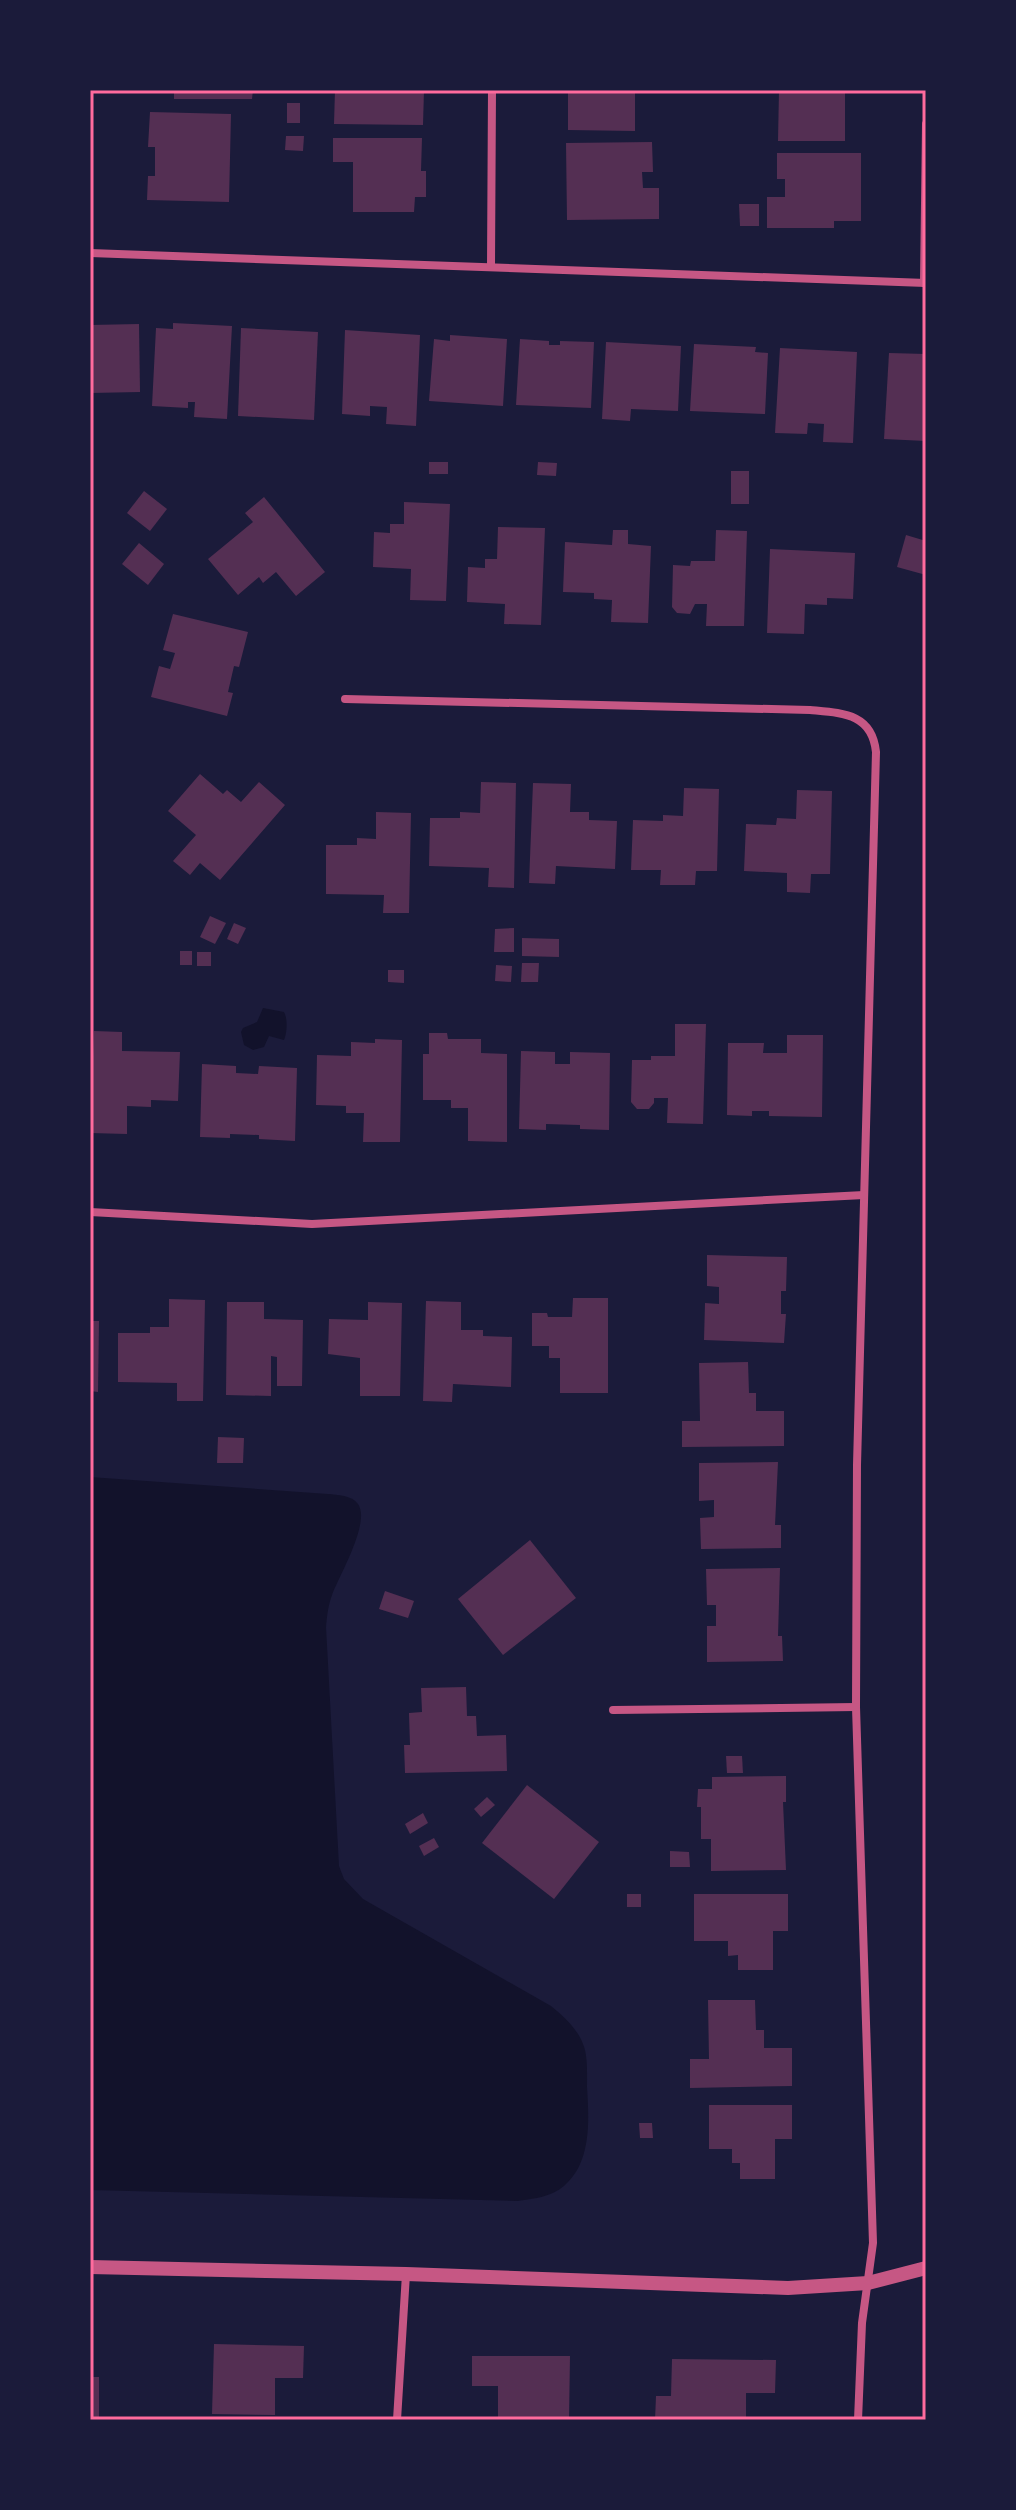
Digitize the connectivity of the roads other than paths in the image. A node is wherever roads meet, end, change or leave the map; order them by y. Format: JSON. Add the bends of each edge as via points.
{"nodes":[{"id":1,"x":492,"y":90,"type":"edge"},
{"id":2,"x":926,"y":124,"type":"edge"},
{"id":3,"x":90,"y":253,"type":"edge"},
{"id":4,"x":491,"y":266,"type":"junction"},
{"id":5,"x":925,"y":283,"type":"edge"},
{"id":6,"x":345,"y":699,"type":"dead end"},
{"id":7,"x":864,"y":1195,"type":"junction"},
{"id":8,"x":90,"y":1212,"type":"edge"},
{"id":9,"x":856,"y":1707,"type":"junction"},
{"id":10,"x":613,"y":1710,"type":"dead end"},
{"id":11,"x":90,"y":2267,"type":"edge"},
{"id":12,"x":926,"y":2268,"type":"edge"},
{"id":13,"x":406,"y":2274,"type":"junction"},
{"id":14,"x":868,"y":2283,"type":"junction"},
{"id":15,"x":397,"y":2420,"type":"edge"},
{"id":16,"x":858,"y":2420,"type":"edge"}],
"edges":[{"from":1,"to":4,"type":"street"},
{"from":2,"to":5,"type":"street"},
{"from":3,"to":4,"type":"street"},
{"from":4,"to":5,"type":"street"},
{"from":6,"to":7,"type":"street","via":[[810,710],[868,726],[876,752]]},
{"from":7,"to":8,"type":"street","via":[[325,1224]]},
{"from":7,"to":9,"type":"street"},
{"from":9,"to":10,"type":"street"},
{"from":9,"to":14,"type":"street","via":[[873,2243]]},
{"from":11,"to":13,"type":"street"},
{"from":12,"to":14,"type":"street"},
{"from":13,"to":14,"type":"street","via":[[788,2288]]},
{"from":13,"to":15,"type":"street"},
{"from":14,"to":16,"type":"street"}]}
